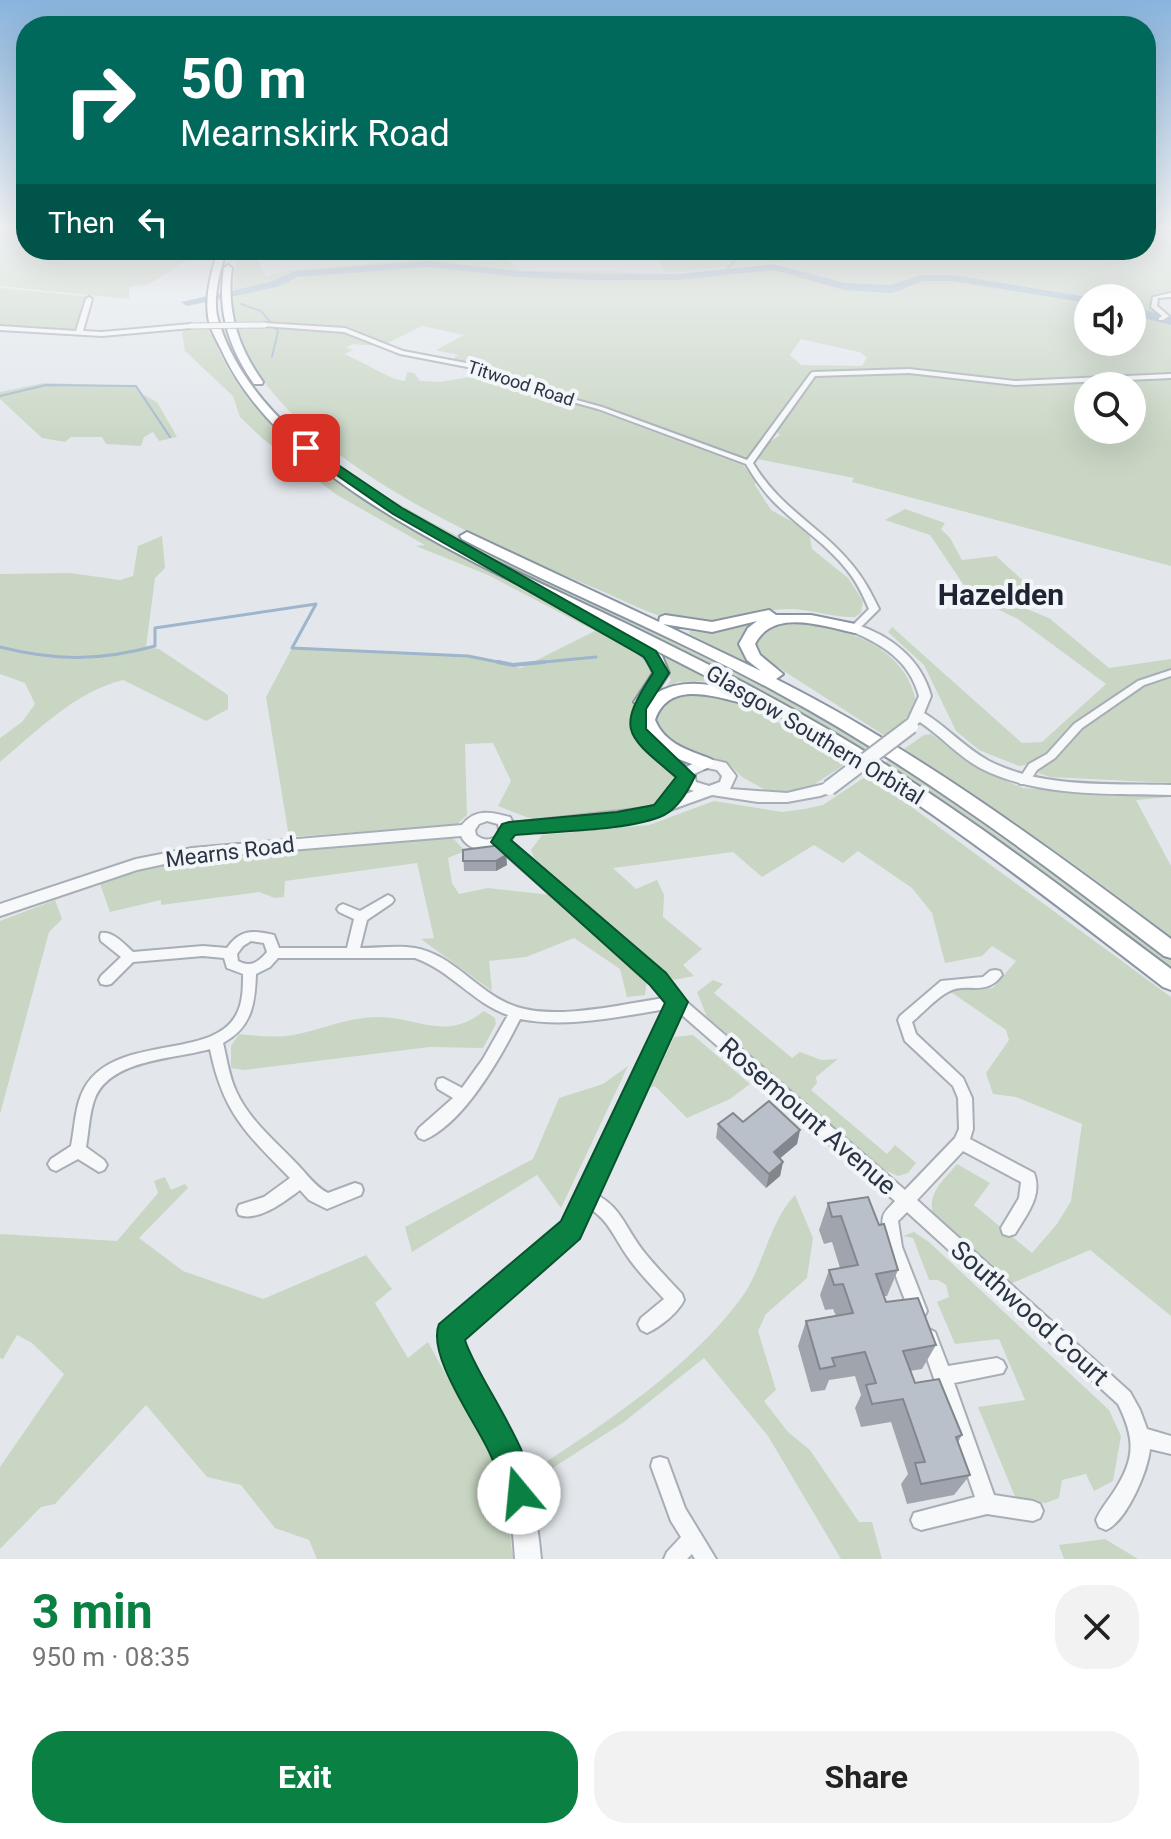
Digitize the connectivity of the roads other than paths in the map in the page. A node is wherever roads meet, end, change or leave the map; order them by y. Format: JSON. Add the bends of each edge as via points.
{"nodes":[{"id":1,"x":89,"y":301,"type":"edge"},
{"id":2,"x":211,"y":301,"type":"edge"},
{"id":3,"x":225,"y":301,"type":"edge"},
{"id":4,"x":1154,"y":301,"type":"edge"},
{"id":5,"x":1171,"y":324,"type":"edge"},
{"id":6,"x":0,"y":328,"type":"edge"},
{"id":7,"x":76,"y":333,"type":"junction"},
{"id":8,"x":1171,"y":376,"type":"edge"},
{"id":9,"x":749,"y":463,"type":"junction"},
{"id":10,"x":506,"y":571,"type":"junction"},
{"id":11,"x":547,"y":575,"type":"junction"},
{"id":12,"x":855,"y":628,"type":"junction"},
{"id":13,"x":1171,"y":673,"type":"edge"},
{"id":14,"x":915,"y":721,"type":"junction"},
{"id":15,"x":705,"y":763,"type":"junction"},
{"id":16,"x":914,"y":766,"type":"junction"},
{"id":17,"x":729,"y":776,"type":"junction"},
{"id":18,"x":686,"y":777,"type":"junction"},
{"id":19,"x":896,"y":780,"type":"junction"},
{"id":20,"x":1024,"y":781,"type":"junction"},
{"id":21,"x":1171,"y":790,"type":"edge"},
{"id":22,"x":712,"y":791,"type":"junction"},
{"id":23,"x":761,"y":796,"type":"junction"},
{"id":24,"x":660,"y":810,"type":"junction"},
{"id":25,"x":467,"y":830,"type":"junction"},
{"id":26,"x":505,"y":835,"type":"junction"},
{"id":27,"x":388,"y":900,"type":"dead end"},
{"id":28,"x":343,"y":909,"type":"dead end"},
{"id":29,"x":0,"y":910,"type":"edge"},
{"id":30,"x":361,"y":917,"type":"junction"},
{"id":31,"x":106,"y":937,"type":"dead end"},
{"id":32,"x":1171,"y":950,"type":"edge"},
{"id":33,"x":352,"y":952,"type":"junction"},
{"id":34,"x":230,"y":953,"type":"junction"},
{"id":35,"x":274,"y":953,"type":"junction"},
{"id":36,"x":130,"y":957,"type":"junction"},
{"id":37,"x":250,"y":970,"type":"junction"},
{"id":38,"x":995,"y":975,"type":"dead end"},
{"id":39,"x":106,"y":980,"type":"dead end"},
{"id":40,"x":1171,"y":981,"type":"edge"},
{"id":41,"x":677,"y":1002,"type":"junction"},
{"id":42,"x":516,"y":1013,"type":"junction"},
{"id":43,"x":216,"y":1041,"type":"junction"},
{"id":44,"x":443,"y":1084,"type":"dead end"},
{"id":45,"x":464,"y":1098,"type":"junction"},
{"id":46,"x":424,"y":1133,"type":"dead end"},
{"id":47,"x":961,"y":1142,"type":"junction"},
{"id":48,"x":78,"y":1150,"type":"junction"},
{"id":49,"x":56,"y":1164,"type":"dead end"},
{"id":50,"x":99,"y":1165,"type":"dead end"},
{"id":51,"x":302,"y":1179,"type":"junction"},
{"id":52,"x":355,"y":1190,"type":"dead end"},
{"id":53,"x":585,"y":1197,"type":"junction"},
{"id":54,"x":904,"y":1199,"type":"junction"},
{"id":55,"x":245,"y":1210,"type":"dead end"},
{"id":56,"x":1009,"y":1228,"type":"dead end"},
{"id":57,"x":647,"y":1324,"type":"dead end"},
{"id":58,"x":997,"y":1367,"type":"dead end"},
{"id":59,"x":943,"y":1376,"type":"junction"},
{"id":60,"x":1142,"y":1437,"type":"junction"},
{"id":61,"x":1171,"y":1445,"type":"edge"},
{"id":62,"x":660,"y":1466,"type":"dead end"},
{"id":63,"x":987,"y":1504,"type":"junction"},
{"id":64,"x":1033,"y":1511,"type":"dead end"},
{"id":65,"x":921,"y":1520,"type":"dead end"},
{"id":66,"x":1106,"y":1520,"type":"dead end"},
{"id":67,"x":691,"y":1540,"type":"junction"},
{"id":68,"x":528,"y":1559,"type":"edge"},
{"id":69,"x":674,"y":1559,"type":"edge"},
{"id":70,"x":706,"y":1559,"type":"edge"}],
"edges":[{"from":1,"to":7,"type":"street"},
{"from":2,"to":10,"type":"highway","name":"Glasgow Southern Orbital","via":[[224,353],[281,426],[362,489]]},
{"from":3,"to":11,"type":"highway","name":"Glasgow Southern Orbital","via":[[227,322],[252,374],[302,429],[411,506]]},
{"from":4,"to":5,"type":"street","via":[[1154,307]]},
{"from":6,"to":7,"type":"street","name":"Titwood Road"},
{"from":7,"to":9,"type":"street","name":"Titwood Road","bridge":true,"via":[[265,325],[345,330],[402,353],[485,368],[520,386]]},
{"from":8,"to":9,"type":"street","via":[[1015,383],[909,371],[817,373]]},
{"from":9,"to":12,"type":"street","via":[[760,480],[836,551],[865,589],[874,609]]},
{"from":10,"to":18,"type":"highway","via":[[656,659],[660,678],[638,709],[638,729]]},
{"from":10,"to":19,"type":"highway","name":"Glasgow Southern Orbital","via":[[741,687]]},
{"from":11,"to":12,"type":"highway","via":[[689,626],[724,626],[795,612]]},
{"from":11,"to":16,"type":"highway","name":"Glasgow Southern Orbital","via":[[733,662]]},
{"from":12,"to":14,"type":"street","via":[[888,645],[915,669],[925,696]]},
{"from":12,"to":16,"type":"highway","via":[[776,620],[756,629],[747,644],[766,668]]},
{"from":13,"to":20,"type":"street","via":[[1141,683],[1078,726]]},
{"from":14,"to":20,"type":"street","via":[[983,763]]},
{"from":14,"to":23,"type":"street","bridge":true,"via":[[829,788],[805,798]]},
{"from":15,"to":17,"type":"street","via":[[721,766]]},
{"from":15,"to":18,"type":"street","via":[[689,768]]},
{"from":15,"to":19,"type":"highway","via":[[673,752],[652,737],[645,719],[659,698],[699,687],[732,694]]},
{"from":16,"to":32,"type":"highway","name":"Glasgow Southern Orbital"},
{"from":17,"to":22,"type":"street","via":[[726,785]]},
{"from":17,"to":23,"type":"street"},
{"from":18,"to":22,"type":"street","via":[[694,787]]},
{"from":18,"to":24,"type":"street"},
{"from":19,"to":40,"type":"highway","name":"Glasgow Southern Orbital"},
{"from":20,"to":21,"type":"street"},
{"from":22,"to":23,"type":"street"},
{"from":22,"to":24,"type":"street"},
{"from":24,"to":26,"type":"street"},
{"from":25,"to":26,"type":"street","via":[[479,845]]},
{"from":25,"to":26,"type":"street","via":[[474,820],[487,816],[500,818]]},
{"from":25,"to":29,"type":"street","name":"Mearns Road","via":[[192,853],[136,865]]},
{"from":26,"to":41,"type":"street"},
{"from":27,"to":30,"type":"street"},
{"from":28,"to":30,"type":"street"},
{"from":30,"to":33,"type":"street"},
{"from":31,"to":36,"type":"street"},
{"from":33,"to":35,"type":"street"},
{"from":33,"to":42,"type":"street","via":[[430,957]]},
{"from":34,"to":35,"type":"street","via":[[238,942],[257,936],[272,943]]},
{"from":34,"to":36,"type":"street"},
{"from":34,"to":37,"type":"street","via":[[232,964]]},
{"from":35,"to":37,"type":"street","via":[[263,966]]},
{"from":36,"to":39,"type":"street"},
{"from":37,"to":43,"type":"street","via":[[247,1009],[241,1021]]},
{"from":38,"to":47,"type":"street","via":[[986,982],[946,985],[905,1020],[910,1037],[958,1082],[966,1114]]},
{"from":41,"to":42,"type":"street","via":[[548,1017]]},
{"from":41,"to":53,"type":"street"},
{"from":41,"to":54,"type":"street","name":"Rosemount Avenue"},
{"from":42,"to":45,"type":"street"},
{"from":43,"to":48,"type":"street","via":[[133,1060],[100,1078],[91,1089]]},
{"from":43,"to":51,"type":"street","via":[[233,1107]]},
{"from":44,"to":45,"type":"street"},
{"from":45,"to":46,"type":"street"},
{"from":47,"to":54,"type":"street"},
{"from":47,"to":56,"type":"street","via":[[1029,1178],[1027,1200]]},
{"from":48,"to":49,"type":"street"},
{"from":48,"to":50,"type":"street"},
{"from":51,"to":52,"type":"street","via":[[327,1201]]},
{"from":51,"to":55,"type":"street","via":[[268,1203]]},
{"from":53,"to":57,"type":"street","via":[[616,1216],[633,1251],[676,1300]]},
{"from":53,"to":68,"type":"street","via":[[563,1239],[449,1335],[455,1357],[506,1453],[524,1510]]},
{"from":54,"to":59,"type":"street","name":"Rosemount Avenue","via":[[890,1218],[889,1229]]},
{"from":54,"to":60,"type":"street","name":"Southwood Court","via":[[1124,1398]]},
{"from":58,"to":59,"type":"street"},
{"from":59,"to":63,"type":"street","name":"Rosemount Avenue"},
{"from":60,"to":61,"type":"street"},
{"from":60,"to":66,"type":"street","via":[[1133,1482]]},
{"from":62,"to":67,"type":"street"},
{"from":63,"to":64,"type":"street"},
{"from":63,"to":65,"type":"street"},
{"from":67,"to":69,"type":"street"},
{"from":67,"to":70,"type":"street"}]}
